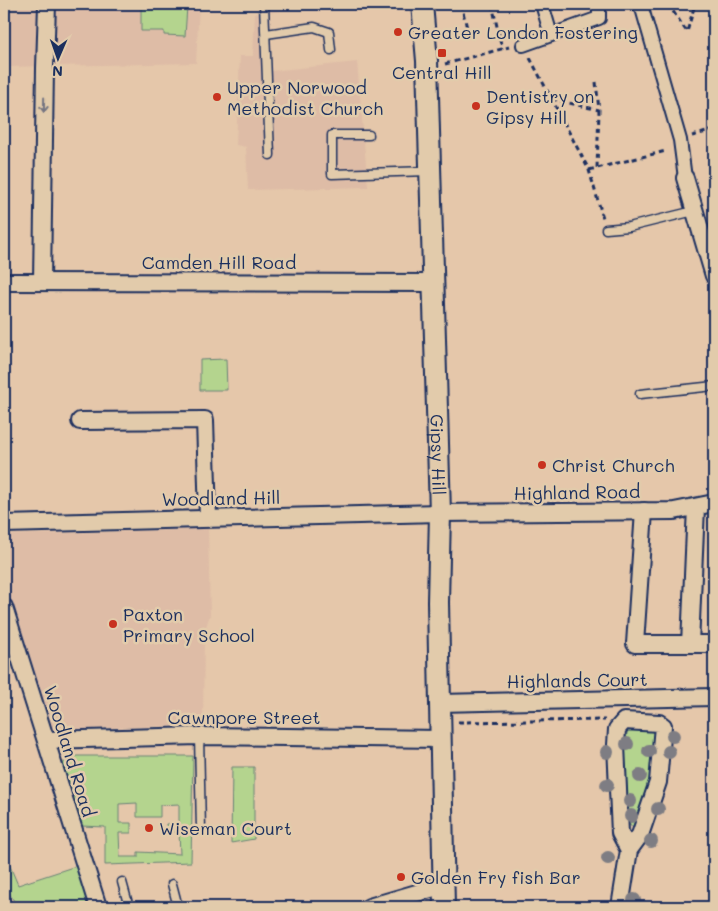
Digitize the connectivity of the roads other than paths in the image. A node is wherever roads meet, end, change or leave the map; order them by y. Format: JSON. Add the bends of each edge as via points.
{"nodes":[{"id":1,"x":48,"y":4,"type":"edge"},
{"id":2,"x":264,"y":4,"type":"edge"},
{"id":3,"x":422,"y":4,"type":"edge"},
{"id":4,"x":542,"y":4,"type":"edge"},
{"id":5,"x":598,"y":4,"type":"edge"},
{"id":6,"x":641,"y":4,"type":"edge"},
{"id":7,"x":266,"y":34,"type":"junction"},
{"id":8,"x":551,"y":35,"type":"junction"},
{"id":9,"x":523,"y":45,"type":"road end"},
{"id":10,"x":331,"y":50,"type":"dead end"},
{"id":11,"x":369,"y":135,"type":"dead end"},
{"id":12,"x":270,"y":155,"type":"dead end"},
{"id":13,"x":431,"y":171,"type":"junction"},
{"id":14,"x":685,"y":178,"type":"joint"},
{"id":15,"x":694,"y":212,"type":"junction"},
{"id":16,"x":606,"y":229,"type":"road end"},
{"id":17,"x":714,"y":276,"type":"edge"},
{"id":18,"x":4,"y":282,"type":"edge"},
{"id":19,"x":42,"y":282,"type":"junction"},
{"id":20,"x":434,"y":283,"type":"junction"},
{"id":21,"x":714,"y":386,"type":"edge"},
{"id":22,"x":640,"y":394,"type":"dead end"},
{"id":23,"x":80,"y":421,"type":"dead end"},
{"id":24,"x":714,"y":503,"type":"edge"},
{"id":25,"x":696,"y":507,"type":"junction"},
{"id":26,"x":644,"y":511,"type":"junction"},
{"id":27,"x":440,"y":513,"type":"junction"},
{"id":28,"x":208,"y":518,"type":"junction"},
{"id":29,"x":4,"y":524,"type":"edge"},
{"id":30,"x":4,"y":607,"type":"edge"},
{"id":31,"x":690,"y":644,"type":"junction"},
{"id":32,"x":714,"y":644,"type":"edge"},
{"id":33,"x":714,"y":697,"type":"edge"},
{"id":34,"x":441,"y":722,"type":"junction"},
{"id":35,"x":199,"y":736,"type":"junction"},
{"id":36,"x":46,"y":740,"type":"junction"},
{"id":37,"x":201,"y":830,"type":"dead end"},
{"id":38,"x":629,"y":850,"type":"junction"},
{"id":39,"x":122,"y":882,"type":"dead end"},
{"id":40,"x":172,"y":884,"type":"dead end"},
{"id":41,"x":444,"y":885,"type":"junction"},
{"id":42,"x":98,"y":907,"type":"edge"},
{"id":43,"x":129,"y":907,"type":"edge"},
{"id":44,"x":178,"y":907,"type":"edge"},
{"id":45,"x":369,"y":907,"type":"edge"},
{"id":46,"x":444,"y":907,"type":"edge"},
{"id":47,"x":620,"y":907,"type":"edge"}],
"edges":[{"from":1,"to":19,"type":"street","one_way":true},
{"from":2,"to":7,"type":"lane"},
{"from":3,"to":13,"type":"street","name":"Gipsy Hill"},
{"from":4,"to":8,"type":"street"},
{"from":5,"to":8,"type":"street","via":[[599,18]]},
{"from":6,"to":14,"type":"street","via":[[680,143]]},
{"from":7,"to":10,"type":"lane","via":[[314,27],[329,32]]},
{"from":7,"to":12,"type":"lane"},
{"from":8,"to":9,"type":"street"},
{"from":11,"to":13,"type":"lane","via":[[332,135],[332,174]]},
{"from":13,"to":20,"type":"street","name":"Gipsy Hill"},
{"from":14,"to":15,"type":"street"},
{"from":15,"to":16,"type":"lane"},
{"from":15,"to":17,"type":"street"},
{"from":18,"to":19,"type":"street","name":"Camden Hill Road"},
{"from":19,"to":20,"type":"street","name":"Camden Hill Road"},
{"from":20,"to":27,"type":"street","name":"Gipsy Hill"},
{"from":21,"to":22,"type":"lane"},
{"from":23,"to":28,"type":"street","via":[[205,420]]},
{"from":24,"to":25,"type":"street","name":"Highland Road"},
{"from":25,"to":26,"type":"street","name":"Highland Road"},
{"from":25,"to":31,"type":"street"},
{"from":26,"to":27,"type":"street","name":"Highland Road"},
{"from":26,"to":31,"type":"street","name":"Highlands Court","via":[[635,644]]},
{"from":27,"to":28,"type":"street","name":"Woodland Hill"},
{"from":27,"to":34,"type":"street","name":"Gipsy Hill"},
{"from":28,"to":29,"type":"street","name":"Woodland Hill"},
{"from":30,"to":36,"type":"street","name":"Woodland Road"},
{"from":31,"to":32,"type":"street","name":"Highlands Court"},
{"from":33,"to":34,"type":"street","name":"Highlands Court"},
{"from":34,"to":35,"type":"street","name":"Cawnpore Street"},
{"from":34,"to":41,"type":"street","name":"Gipsy Hill"},
{"from":35,"to":36,"type":"street","name":"Cawnpore Street"},
{"from":35,"to":37,"type":"lane"},
{"from":36,"to":42,"type":"street","name":"Woodland Road"},
{"from":38,"to":38,"type":"street","via":[[620,833],[617,729],[624,721],[659,723],[663,726],[658,782],[640,835]]},
{"from":38,"to":47,"type":"street"},
{"from":39,"to":43,"type":"lane"},
{"from":40,"to":44,"type":"lane"},
{"from":41,"to":45,"type":"street"},
{"from":41,"to":46,"type":"street","name":"Gipsy Hill"}]}
